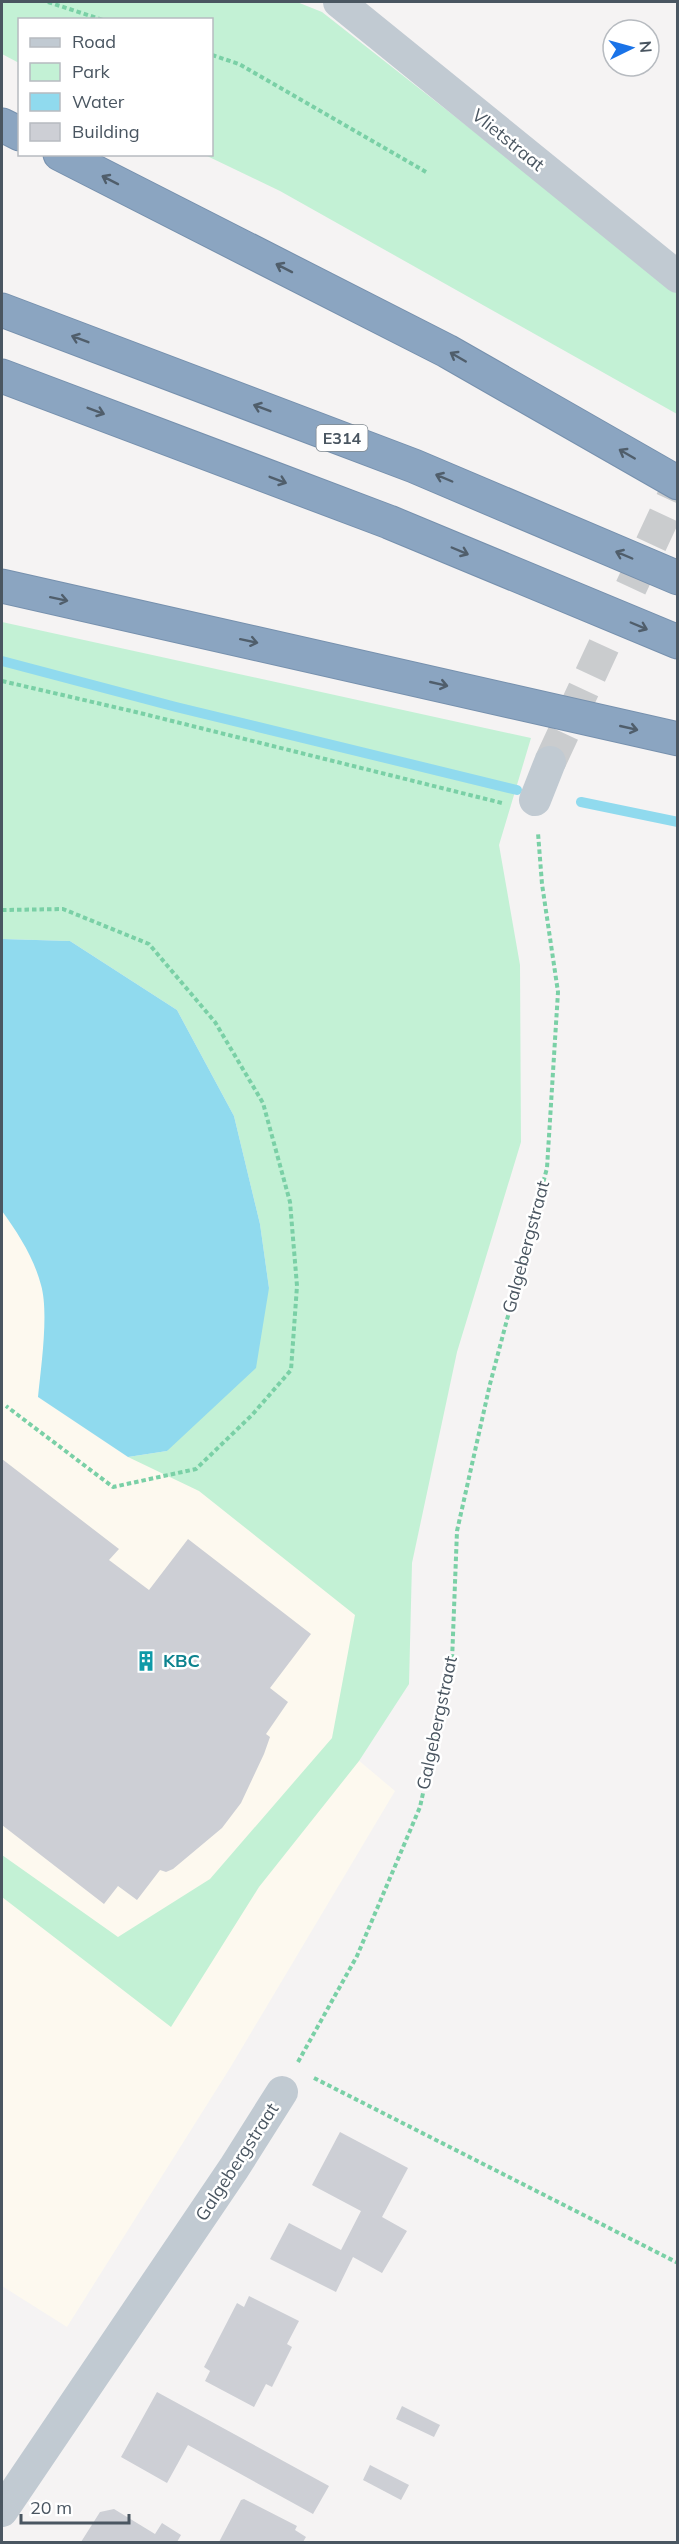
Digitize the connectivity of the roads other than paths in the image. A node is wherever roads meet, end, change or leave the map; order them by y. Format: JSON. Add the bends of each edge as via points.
{"nodes":[{"id":1,"x":339,"y":2,"type":"edge"},
{"id":2,"x":2,"y":125,"type":"edge"},
{"id":3,"x":18,"y":133,"type":"edge"},
{"id":4,"x":64,"y":156,"type":"edge"},
{"id":5,"x":678,"y":277,"type":"edge"},
{"id":6,"x":2,"y":310,"type":"edge"},
{"id":7,"x":2,"y":376,"type":"edge"},
{"id":8,"x":678,"y":483,"type":"edge"},
{"id":9,"x":678,"y":578,"type":"edge"},
{"id":10,"x":2,"y":586,"type":"edge"},
{"id":11,"x":678,"y":642,"type":"edge"},
{"id":12,"x":678,"y":739,"type":"edge"},
{"id":13,"x":550,"y":762,"type":"tunnel mouth"},
{"id":14,"x":535,"y":800,"type":"road end"},
{"id":15,"x":289,"y":2080,"type":"road end"},
{"id":16,"x":2,"y":2511,"type":"edge"}],
"edges":[{"from":1,"to":5,"type":"street","name":"Vlietstraat"},
{"from":2,"to":3,"type":"highway"},
{"from":8,"to":4,"type":"highway","one_way":true,"via":[[447,351]]},
{"from":9,"to":6,"type":"highway","number":"E314","one_way":true,"via":[[414,466]]},
{"from":7,"to":11,"type":"highway","one_way":true,"via":[[389,522]]},
{"from":10,"to":12,"type":"highway","one_way":true},
{"from":13,"to":14,"type":"street"},
{"from":15,"to":16,"type":"street","name":"Galgebergstraat"}]}
